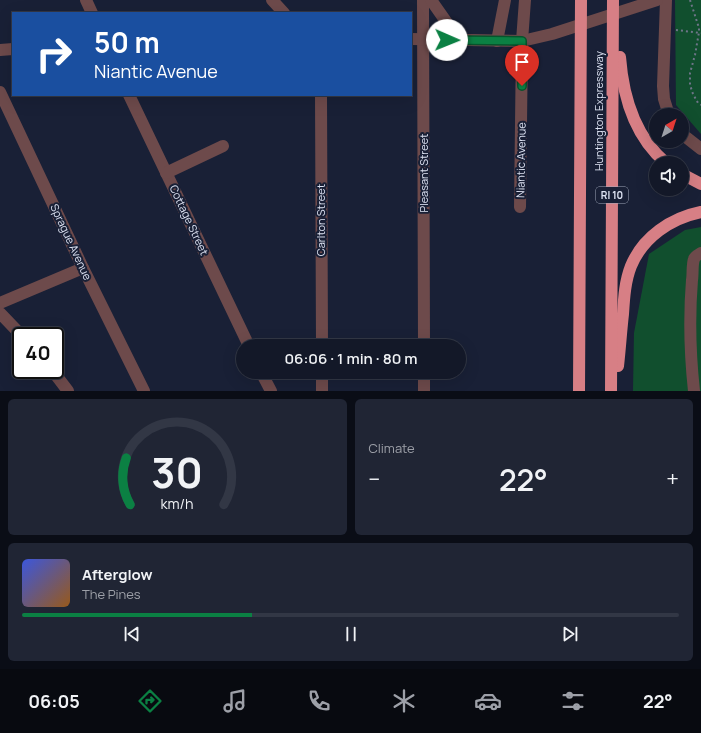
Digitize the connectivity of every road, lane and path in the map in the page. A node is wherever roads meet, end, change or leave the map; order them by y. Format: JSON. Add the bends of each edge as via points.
{"nodes":[{"id":1,"x":86,"y":0,"type":"edge"},
{"id":2,"x":272,"y":0,"type":"edge"},
{"id":3,"x":423,"y":0,"type":"edge"},
{"id":4,"x":431,"y":0,"type":"edge"},
{"id":5,"x":505,"y":0,"type":"edge"},
{"id":6,"x":525,"y":0,"type":"edge"},
{"id":7,"x":581,"y":0,"type":"edge"},
{"id":8,"x":614,"y":0,"type":"edge"},
{"id":9,"x":657,"y":0,"type":"edge"},
{"id":10,"x":666,"y":0,"type":"edge"},
{"id":11,"x":690,"y":0,"type":"edge"},
{"id":12,"x":92,"y":12,"type":"edge"},
{"id":13,"x":283,"y":12,"type":"edge"},
{"id":14,"x":665,"y":29,"type":"junction"},
{"id":15,"x":700,"y":32,"type":"edge"},
{"id":16,"x":412,"y":40,"type":"edge"},
{"id":17,"x":423,"y":40,"type":"junction"},
{"id":18,"x":459,"y":40,"type":"junction"},
{"id":19,"x":497,"y":41,"type":"junction"},
{"id":20,"x":522,"y":41,"type":"junction"},
{"id":21,"x":12,"y":49,"type":"edge"},
{"id":22,"x":0,"y":50,"type":"edge"},
{"id":23,"x":0,"y":92,"type":"edge"},
{"id":24,"x":129,"y":96,"type":"edge"},
{"id":25,"x":321,"y":96,"type":"edge"},
{"id":26,"x":701,"y":105,"type":"edge"},
{"id":27,"x":666,"y":108,"type":"edge"},
{"id":28,"x":689,"y":140,"type":"edge"},
{"id":29,"x":223,"y":146,"type":"dead end"},
{"id":30,"x":701,"y":149,"type":"edge"},
{"id":31,"x":659,"y":156,"type":"edge"},
{"id":32,"x":166,"y":173,"type":"junction"},
{"id":33,"x":689,"y":178,"type":"edge"},
{"id":34,"x":701,"y":184,"type":"edge"},
{"id":35,"x":520,"y":207,"type":"dead end"},
{"id":36,"x":701,"y":212,"type":"edge"},
{"id":37,"x":701,"y":253,"type":"edge"},
{"id":38,"x":83,"y":268,"type":"junction"},
{"id":39,"x":0,"y":303,"type":"edge"},
{"id":40,"x":0,"y":313,"type":"edge"},
{"id":41,"x":13,"y":327,"type":"edge"},
{"id":42,"x":246,"y":339,"type":"edge"},
{"id":43,"x":322,"y":339,"type":"edge"},
{"id":44,"x":424,"y":339,"type":"edge"},
{"id":45,"x":59,"y":379,"type":"edge"},
{"id":46,"x":265,"y":379,"type":"edge"},
{"id":47,"x":322,"y":379,"type":"edge"},
{"id":48,"x":424,"y":379,"type":"edge"},
{"id":49,"x":68,"y":391,"type":"edge"},
{"id":50,"x":144,"y":391,"type":"edge"},
{"id":51,"x":271,"y":391,"type":"edge"},
{"id":52,"x":322,"y":391,"type":"edge"},
{"id":53,"x":424,"y":391,"type":"edge"},
{"id":54,"x":579,"y":391,"type":"edge"},
{"id":55,"x":611,"y":391,"type":"edge"},
{"id":56,"x":616,"y":391,"type":"edge"},
{"id":57,"x":694,"y":391,"type":"edge"}],
"edges":[{"from":1,"to":12,"type":"street"},
{"from":2,"to":13,"type":"street"},
{"from":3,"to":17,"type":"street","name":"Pleasant Street"},
{"from":4,"to":18,"type":"street"},
{"from":5,"to":19,"type":"street"},
{"from":6,"to":20,"type":"street","name":"Niantic Avenue"},
{"from":7,"to":54,"type":"highway","name":"Huntington Expressway","number":"RI 10"},
{"from":8,"to":31,"type":"highway","via":[[624,92],[642,136]]},
{"from":8,"to":55,"type":"highway","name":"Huntington Expressway","number":"RI 10"},
{"from":9,"to":20,"type":"street","via":[[552,34]]},
{"from":10,"to":14,"type":"street"},
{"from":11,"to":15,"type":"path"},
{"from":14,"to":15,"type":"path"},
{"from":14,"to":27,"type":"street","via":[[663,86]]},
{"from":15,"to":26,"type":"path","via":[[690,73],[690,85]]},
{"from":16,"to":17,"type":"street"},
{"from":17,"to":18,"type":"street"},
{"from":17,"to":44,"type":"street","name":"Pleasant Street"},
{"from":18,"to":19,"type":"street"},
{"from":19,"to":20,"type":"street"},
{"from":20,"to":35,"type":"street","name":"Niantic Avenue"},
{"from":21,"to":22,"type":"street"},
{"from":23,"to":38,"type":"street","name":"Sprague Avenue"},
{"from":24,"to":32,"type":"street","name":"Cottage Street"},
{"from":25,"to":43,"type":"street","name":"Carlton Street"},
{"from":28,"to":30,"type":"street"},
{"from":29,"to":32,"type":"street"},
{"from":32,"to":42,"type":"street","name":"Cottage Street"},
{"from":33,"to":34,"type":"highway"},
{"from":36,"to":56,"type":"highway","via":[[673,221],[664,227],[648,240],[633,261],[625,296]]},
{"from":37,"to":57,"type":"street","via":[[694,259],[690,319]]},
{"from":38,"to":39,"type":"street"},
{"from":38,"to":50,"type":"street","name":"Sprague Avenue"},
{"from":40,"to":41,"type":"street"},
{"from":45,"to":49,"type":"street"},
{"from":46,"to":51,"type":"street"},
{"from":47,"to":52,"type":"street"},
{"from":48,"to":53,"type":"street"}]}
